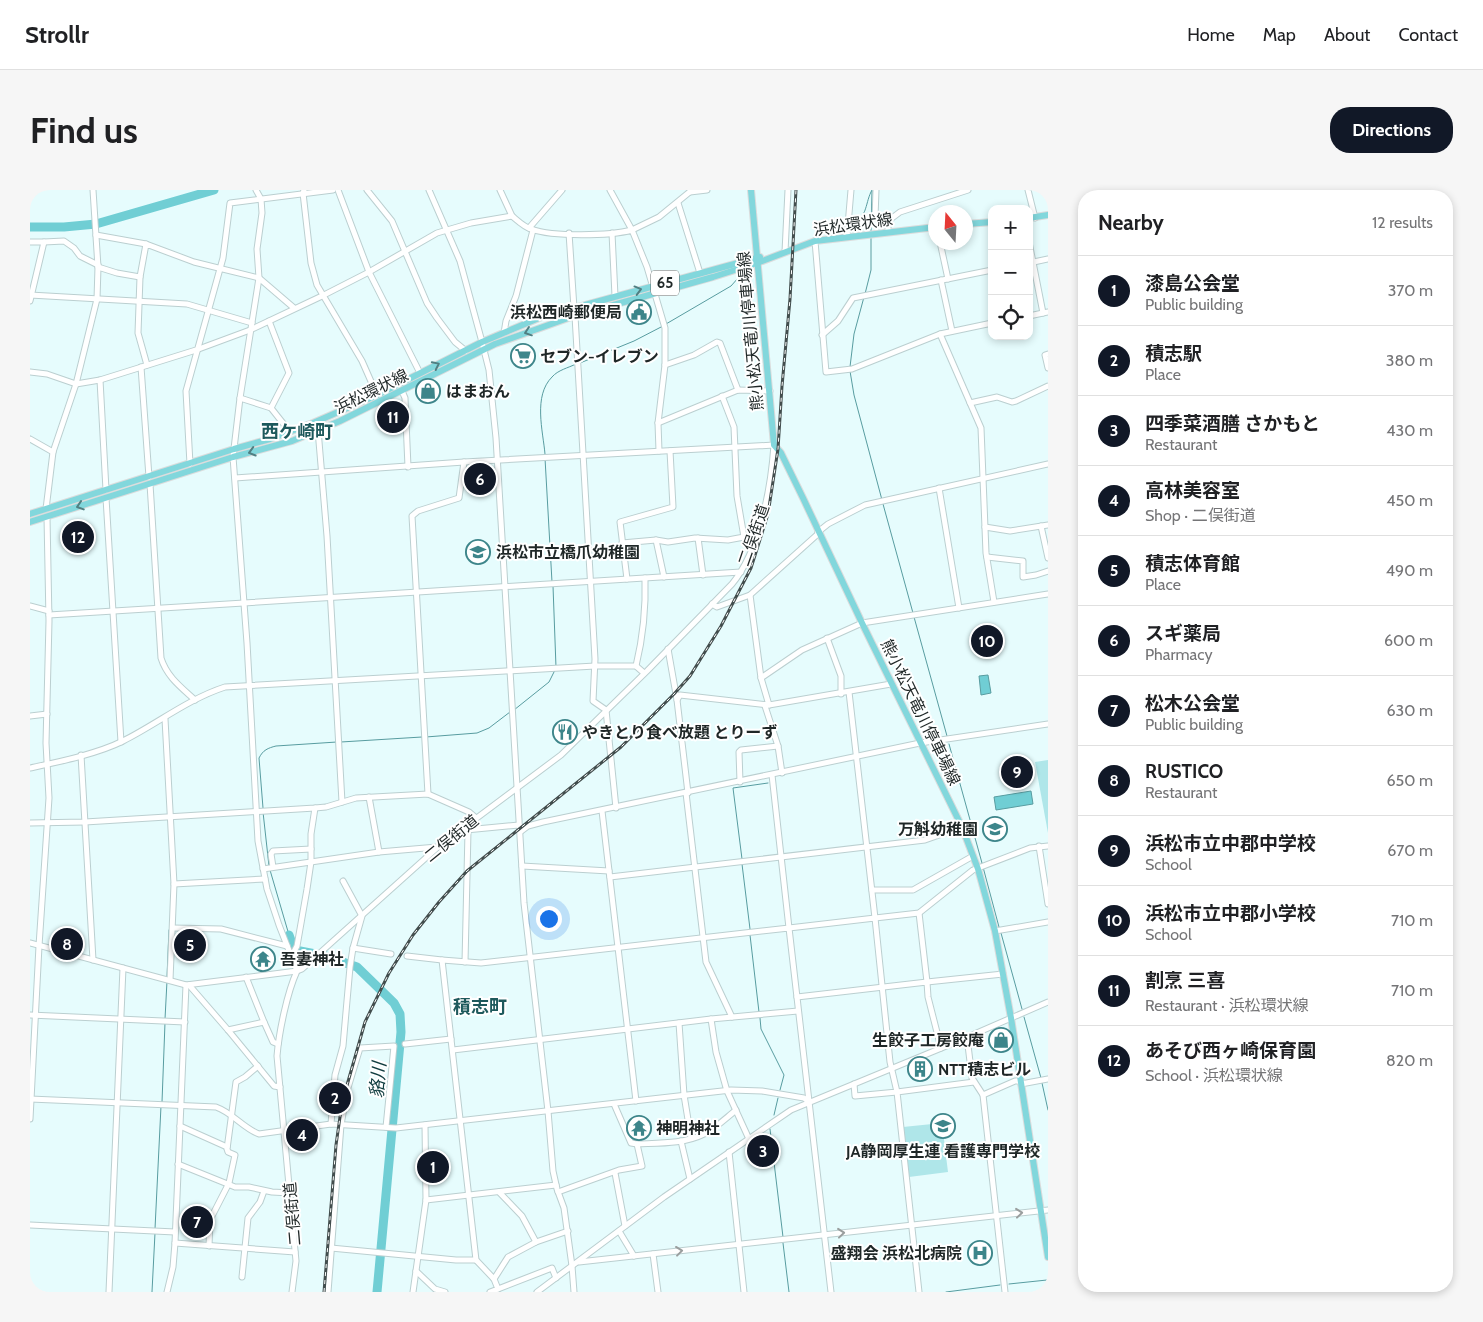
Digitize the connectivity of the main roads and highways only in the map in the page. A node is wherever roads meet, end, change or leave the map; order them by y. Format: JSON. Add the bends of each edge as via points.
{"nodes":[{"id":1,"x":751,"y":190,"type":"edge"},
{"id":2,"x":1048,"y":215,"type":"edge"},
{"id":3,"x":1033,"y":218,"type":"edge"},
{"id":4,"x":988,"y":222,"type":"edge"},
{"id":5,"x":973,"y":223,"type":"edge"},
{"id":6,"x":928,"y":228,"type":"edge"},
{"id":7,"x":757,"y":260,"type":"junction"},
{"id":8,"x":654,"y":290,"type":"junction"},
{"id":9,"x":106,"y":494,"type":"junction"},
{"id":10,"x":30,"y":514,"type":"edge"},
{"id":11,"x":30,"y":522,"type":"edge"},
{"id":12,"x":1048,"y":1257,"type":"edge"}],
"edges":[{"from":1,"to":7,"type":"main road","name":"熊小松天竜川停車場線"},
{"from":2,"to":3,"type":"main road"},
{"from":4,"to":5,"type":"main road"},
{"from":6,"to":7,"type":"main road","name":"浜松環状線","number":"65","via":[[815,241]]},
{"from":7,"to":8,"type":"main road","name":"浜松環状線","number":"65"},
{"from":7,"to":8,"type":"main road","name":"浜松環状線","number":"65","via":[[700,272]]},
{"from":7,"to":12,"type":"main road","name":"熊小松天竜川停車場線","via":[[774,445],[781,453],[981,868],[1011,1018]]},
{"from":8,"to":9,"type":"main road","name":"浜松環状線","number":"65","one_way":true,"via":[[511,338],[292,441]]},
{"from":9,"to":8,"type":"main road","name":"浜松環状線","number":"65","one_way":true,"via":[[290,432],[377,395],[482,342],[539,318],[616,296]]},
{"from":9,"to":10,"type":"main road","name":"浜松環状線","number":"65"},
{"from":9,"to":11,"type":"main road","name":"浜松環状線","number":"65","one_way":true}]}
